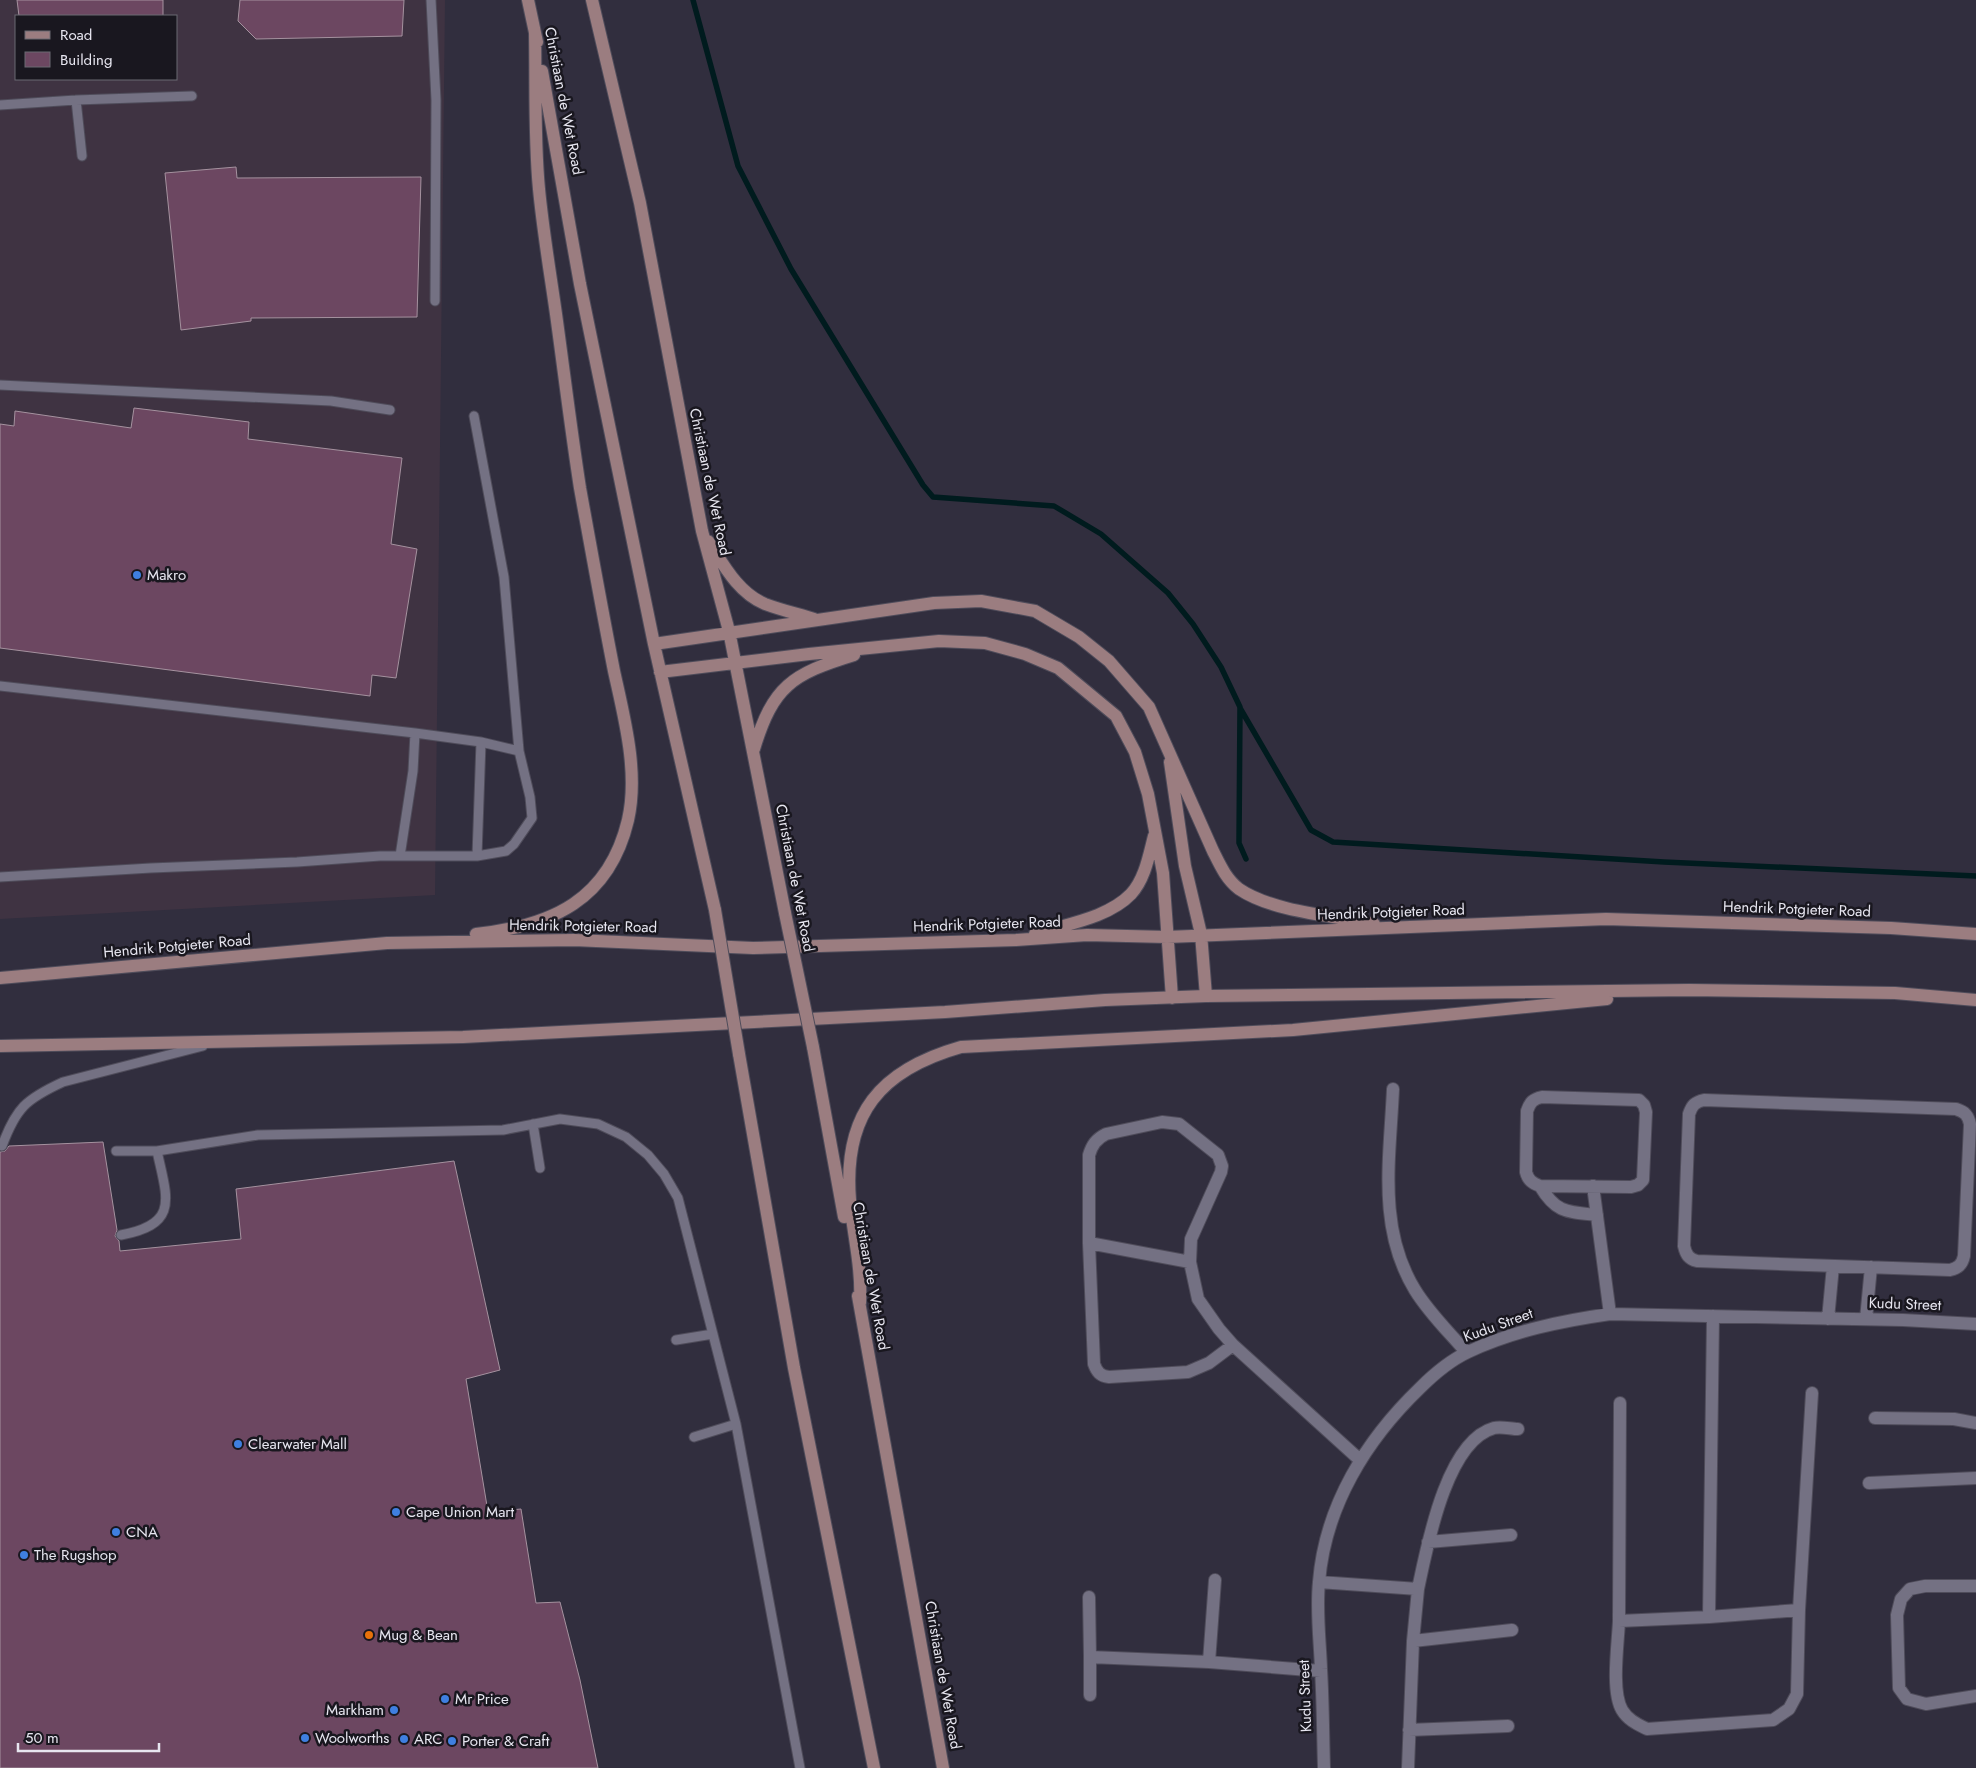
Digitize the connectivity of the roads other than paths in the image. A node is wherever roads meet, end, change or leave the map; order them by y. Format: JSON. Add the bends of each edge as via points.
{"nodes":[{"id":1,"x":431,"y":0,"type":"edge"},
{"id":2,"x":528,"y":0,"type":"edge"},
{"id":3,"x":592,"y":0,"type":"edge"},
{"id":4,"x":535,"y":33,"type":"junction"},
{"id":5,"x":192,"y":96,"type":"dead end"},
{"id":6,"x":76,"y":100,"type":"junction"},
{"id":7,"x":0,"y":105,"type":"edge"},
{"id":8,"x":82,"y":156,"type":"dead end"},
{"id":9,"x":435,"y":301,"type":"dead end"},
{"id":10,"x":0,"y":385,"type":"edge"},
{"id":11,"x":390,"y":410,"type":"dead end"},
{"id":12,"x":474,"y":416,"type":"dead end"},
{"id":13,"x":702,"y":531,"type":"junction"},
{"id":14,"x":818,"y":621,"type":"junction"},
{"id":15,"x":729,"y":631,"type":"junction"},
{"id":16,"x":654,"y":644,"type":"junction"},
{"id":17,"x":875,"y":648,"type":"junction"},
{"id":18,"x":735,"y":664,"type":"junction"},
{"id":19,"x":660,"y":672,"type":"junction"},
{"id":20,"x":0,"y":686,"type":"edge"},
{"id":21,"x":415,"y":733,"type":"junction"},
{"id":22,"x":481,"y":742,"type":"junction"},
{"id":23,"x":1168,"y":747,"type":"junction"},
{"id":24,"x":520,"y":751,"type":"junction"},
{"id":25,"x":753,"y":752,"type":"junction"},
{"id":26,"x":1155,"y":834,"type":"junction"},
{"id":27,"x":400,"y":856,"type":"junction"},
{"id":28,"x":478,"y":856,"type":"junction"},
{"id":29,"x":0,"y":877,"type":"edge"},
{"id":30,"x":1395,"y":928,"type":"junction"},
{"id":31,"x":1201,"y":934,"type":"junction"},
{"id":32,"x":1976,"y":934,"type":"edge"},
{"id":33,"x":1167,"y":937,"type":"junction"},
{"id":34,"x":1016,"y":940,"type":"junction"},
{"id":35,"x":387,"y":943,"type":"junction"},
{"id":36,"x":0,"y":978,"type":"edge"},
{"id":37,"x":1689,"y":990,"type":"junction"},
{"id":38,"x":1206,"y":996,"type":"junction"},
{"id":39,"x":1172,"y":998,"type":"junction"},
{"id":40,"x":1976,"y":1000,"type":"edge"},
{"id":41,"x":220,"y":1041,"type":"junction"},
{"id":42,"x":0,"y":1046,"type":"edge"},
{"id":43,"x":1393,"y":1089,"type":"dead end"},
{"id":44,"x":533,"y":1124,"type":"junction"},
{"id":45,"x":2,"y":1146,"type":"dead end"},
{"id":46,"x":116,"y":1151,"type":"dead end"},
{"id":47,"x":157,"y":1151,"type":"junction"},
{"id":48,"x":540,"y":1168,"type":"dead end"},
{"id":49,"x":1540,"y":1186,"type":"junction"},
{"id":50,"x":1593,"y":1186,"type":"junction"},
{"id":51,"x":1597,"y":1215,"type":"junction"},
{"id":52,"x":121,"y":1235,"type":"dead end"},
{"id":53,"x":1089,"y":1243,"type":"junction"},
{"id":54,"x":1190,"y":1262,"type":"junction"},
{"id":55,"x":1833,"y":1266,"type":"junction"},
{"id":56,"x":1871,"y":1267,"type":"junction"},
{"id":57,"x":860,"y":1303,"type":"junction"},
{"id":58,"x":1610,"y":1314,"type":"junction"},
{"id":59,"x":1713,"y":1316,"type":"junction"},
{"id":60,"x":1828,"y":1318,"type":"junction"},
{"id":61,"x":1866,"y":1319,"type":"junction"},
{"id":62,"x":1976,"y":1324,"type":"edge"},
{"id":63,"x":713,"y":1334,"type":"junction"},
{"id":64,"x":676,"y":1340,"type":"dead end"},
{"id":65,"x":1233,"y":1345,"type":"junction"},
{"id":66,"x":1466,"y":1352,"type":"junction"},
{"id":67,"x":1812,"y":1393,"type":"dead end"},
{"id":68,"x":1620,"y":1403,"type":"dead end"},
{"id":69,"x":1875,"y":1418,"type":"dead end"},
{"id":70,"x":736,"y":1424,"type":"junction"},
{"id":71,"x":1976,"y":1424,"type":"edge"},
{"id":72,"x":1518,"y":1429,"type":"dead end"},
{"id":73,"x":694,"y":1437,"type":"dead end"},
{"id":74,"x":1360,"y":1460,"type":"junction"},
{"id":75,"x":1976,"y":1478,"type":"edge"},
{"id":76,"x":1869,"y":1484,"type":"dead end"},
{"id":77,"x":1511,"y":1535,"type":"dead end"},
{"id":78,"x":1428,"y":1542,"type":"junction"},
{"id":79,"x":1215,"y":1580,"type":"dead end"},
{"id":80,"x":1319,"y":1582,"type":"junction"},
{"id":81,"x":1976,"y":1586,"type":"edge"},
{"id":82,"x":1418,"y":1589,"type":"junction"},
{"id":83,"x":1089,"y":1596,"type":"dead end"},
{"id":84,"x":1799,"y":1610,"type":"junction"},
{"id":85,"x":1709,"y":1617,"type":"junction"},
{"id":86,"x":1618,"y":1621,"type":"junction"},
{"id":87,"x":1512,"y":1630,"type":"dead end"},
{"id":88,"x":1413,"y":1642,"type":"junction"},
{"id":89,"x":1090,"y":1657,"type":"junction"},
{"id":90,"x":1209,"y":1662,"type":"junction"},
{"id":91,"x":1321,"y":1671,"type":"junction"},
{"id":92,"x":1090,"y":1695,"type":"dead end"},
{"id":93,"x":1976,"y":1696,"type":"edge"},
{"id":94,"x":1508,"y":1726,"type":"dead end"},
{"id":95,"x":1409,"y":1730,"type":"junction"},
{"id":96,"x":800,"y":1768,"type":"edge"},
{"id":97,"x":874,"y":1768,"type":"edge"},
{"id":98,"x":943,"y":1768,"type":"edge"},
{"id":99,"x":1324,"y":1768,"type":"edge"},
{"id":100,"x":1408,"y":1768,"type":"edge"}],
"edges":[{"from":1,"to":9,"type":"lane","via":[[436,100]]},
{"from":2,"to":4,"type":"main road","name":"Christiaan de Wet Road"},
{"from":3,"to":13,"type":"main road","name":"Christiaan de Wet Road","via":[[640,203]]},
{"from":4,"to":16,"type":"main road","name":"Christiaan de Wet Road","via":[[580,284]]},
{"from":4,"to":35,"type":"main road","via":[[539,188],[580,488],[624,716],[632,789],[628,819],[609,868],[593,888],[572,906],[546,920],[512,930]]},
{"from":5,"to":6,"type":"lane"},
{"from":6,"to":7,"type":"lane"},
{"from":6,"to":8,"type":"lane"},
{"from":10,"to":11,"type":"lane","via":[[331,402]]},
{"from":12,"to":24,"type":"lane","via":[[504,576]]},
{"from":13,"to":14,"type":"main road","via":[[727,571],[744,590],[764,604]]},
{"from":13,"to":15,"type":"main road","name":"Christiaan de Wet Road"},
{"from":14,"to":15,"type":"main road"},
{"from":14,"to":23,"type":"main road","via":[[934,602],[981,601],[1035,611],[1079,637],[1109,661],[1149,707]]},
{"from":15,"to":16,"type":"main road"},
{"from":15,"to":18,"type":"main road","name":"Christiaan de Wet Road"},
{"from":16,"to":19,"type":"main road","name":"Christiaan de Wet Road"},
{"from":17,"to":18,"type":"main road"},
{"from":17,"to":25,"type":"main road","via":[[812,670],[792,681],[777,696],[763,718]]},
{"from":17,"to":26,"type":"main road","via":[[939,641],[985,643],[1025,654],[1058,668],[1116,716],[1135,752],[1148,794]]},
{"from":18,"to":19,"type":"main road"},
{"from":18,"to":25,"type":"main road","name":"Christiaan de Wet Road"},
{"from":19,"to":97,"type":"main road","name":"Christiaan de Wet Road","bridge":true,"via":[[716,910],[794,1368]]},
{"from":20,"to":21,"type":"lane"},
{"from":21,"to":22,"type":"lane"},
{"from":21,"to":27,"type":"lane","via":[[412,780]]},
{"from":22,"to":24,"type":"lane"},
{"from":22,"to":28,"type":"lane"},
{"from":23,"to":30,"type":"main road","via":[[1224,872],[1240,889],[1289,908]]},
{"from":23,"to":31,"type":"main road","via":[[1185,866]]},
{"from":24,"to":28,"type":"lane","via":[[532,818],[523,834],[506,851]]},
{"from":25,"to":57,"type":"main road","name":"Christiaan de Wet Road","bridge":true,"via":[[813,1047]]},
{"from":26,"to":33,"type":"main road","via":[[1163,873]]},
{"from":26,"to":34,"type":"main road","via":[[1146,865],[1131,894],[1112,908]]},
{"from":27,"to":28,"type":"lane"},
{"from":27,"to":29,"type":"lane"},
{"from":30,"to":31,"type":"main road","name":"Hendrik Potgieter Road"},
{"from":30,"to":32,"type":"main road","name":"Hendrik Potgieter Road","via":[[1606,919],[1891,928]]},
{"from":31,"to":33,"type":"main road","name":"Hendrik Potgieter Road"},
{"from":31,"to":38,"type":"main road"},
{"from":33,"to":34,"type":"main road","name":"Hendrik Potgieter Road","via":[[1086,935]]},
{"from":33,"to":39,"type":"main road"},
{"from":34,"to":35,"type":"main road","name":"Hendrik Potgieter Road","via":[[754,948],[574,940]]},
{"from":35,"to":36,"type":"main road","name":"Hendrik Potgieter Road"},
{"from":37,"to":38,"type":"main road"},
{"from":37,"to":40,"type":"main road","via":[[1895,993]]},
{"from":37,"to":57,"type":"main road","via":[[1293,1030],[961,1047],[930,1056],[900,1073],[881,1090],[858,1124],[853,1141],[849,1167],[850,1201],[859,1261]]},
{"from":38,"to":39,"type":"main road"},
{"from":39,"to":41,"type":"main road","via":[[463,1036]]},
{"from":41,"to":42,"type":"main road"},
{"from":41,"to":45,"type":"lane","via":[[63,1082],[42,1091],[22,1106],[11,1120]]},
{"from":43,"to":66,"type":"street","via":[[1386,1188],[1399,1259],[1429,1310]]},
{"from":44,"to":47,"type":"lane","via":[[503,1130],[258,1135]]},
{"from":44,"to":48,"type":"lane"},
{"from":44,"to":63,"type":"lane","via":[[560,1119],[598,1124],[626,1137],[648,1155],[678,1198]]},
{"from":46,"to":47,"type":"lane"},
{"from":47,"to":52,"type":"lane","via":[[166,1195],[161,1218],[142,1231]]},
{"from":49,"to":50,"type":"street"},
{"from":49,"to":50,"type":"street","via":[[1528,1179],[1526,1172],[1527,1111],[1534,1099],[1639,1100],[1646,1112],[1643,1180],[1631,1187]]},
{"from":49,"to":51,"type":"street","via":[[1560,1209]]},
{"from":50,"to":51,"type":"street"},
{"from":51,"to":58,"type":"street"},
{"from":53,"to":54,"type":"street"},
{"from":53,"to":54,"type":"street","via":[[1089,1155],[1092,1146],[1106,1134],[1171,1121],[1186,1128],[1218,1155],[1222,1166],[1191,1239]]},
{"from":53,"to":65,"type":"street","via":[[1094,1364],[1102,1376],[1188,1372],[1209,1363]]},
{"from":54,"to":65,"type":"street","via":[[1198,1299]]},
{"from":55,"to":56,"type":"street"},
{"from":55,"to":56,"type":"street","via":[[1697,1261],[1685,1254],[1691,1106],[1696,1102],[1723,1101],[1963,1111],[1970,1124],[1962,1264],[1950,1270]]},
{"from":55,"to":60,"type":"street"},
{"from":56,"to":61,"type":"street"},
{"from":57,"to":98,"type":"main road","name":"Christiaan de Wet Road"},
{"from":58,"to":59,"type":"street","name":"Kudu Street"},
{"from":58,"to":66,"type":"street","name":"Kudu Street","via":[[1523,1331]]},
{"from":59,"to":60,"type":"street","name":"Kudu Street"},
{"from":59,"to":85,"type":"street"},
{"from":60,"to":61,"type":"street","name":"Kudu Street"},
{"from":61,"to":62,"type":"street","name":"Kudu Street"},
{"from":63,"to":64,"type":"lane"},
{"from":63,"to":70,"type":"lane"},
{"from":65,"to":74,"type":"street"},
{"from":66,"to":74,"type":"street","name":"Kudu Street","via":[[1432,1377],[1394,1413]]},
{"from":67,"to":84,"type":"street"},
{"from":68,"to":86,"type":"street"},
{"from":69,"to":71,"type":"street","via":[[1954,1419]]},
{"from":70,"to":73,"type":"lane"},
{"from":70,"to":96,"type":"lane"},
{"from":72,"to":78,"type":"street","via":[[1495,1428],[1470,1444],[1459,1457],[1441,1497]]},
{"from":74,"to":80,"type":"street","name":"Kudu Street","via":[[1338,1504],[1325,1544]]},
{"from":75,"to":76,"type":"street"},
{"from":77,"to":78,"type":"street"},
{"from":78,"to":82,"type":"street"},
{"from":79,"to":90,"type":"street"},
{"from":80,"to":82,"type":"street"},
{"from":80,"to":91,"type":"street","name":"Kudu Street"},
{"from":81,"to":93,"type":"street","via":[[1910,1589],[1901,1599],[1897,1615],[1899,1688],[1907,1699],[1926,1704]]},
{"from":82,"to":88,"type":"street"},
{"from":83,"to":89,"type":"street"},
{"from":84,"to":85,"type":"street"},
{"from":84,"to":86,"type":"street","via":[[1797,1694],[1784,1714],[1773,1720],[1656,1728],[1632,1722],[1622,1709],[1617,1692]]},
{"from":85,"to":86,"type":"street"},
{"from":87,"to":88,"type":"street"},
{"from":88,"to":95,"type":"street"},
{"from":89,"to":90,"type":"street"},
{"from":89,"to":92,"type":"street"},
{"from":90,"to":91,"type":"street"},
{"from":91,"to":99,"type":"street","name":"Kudu Street"},
{"from":94,"to":95,"type":"street"},
{"from":95,"to":100,"type":"street"}]}
